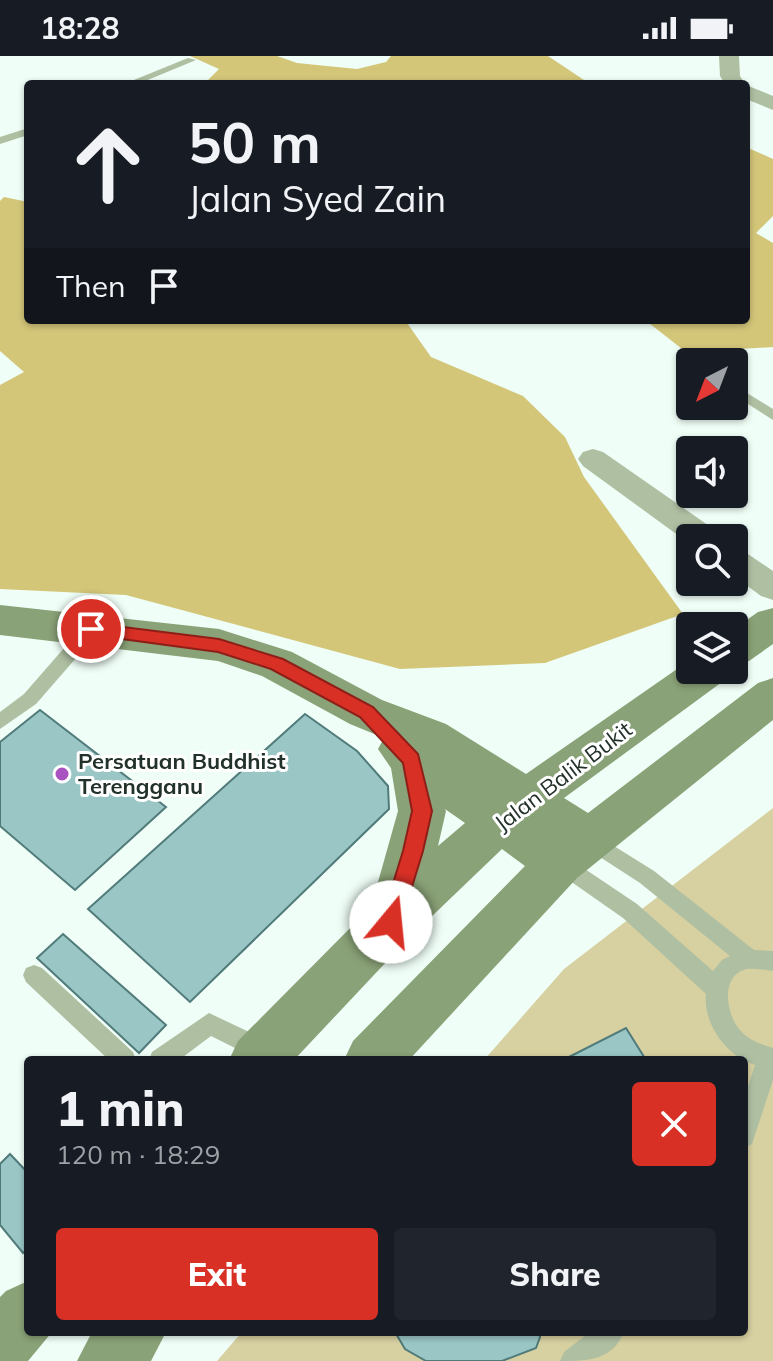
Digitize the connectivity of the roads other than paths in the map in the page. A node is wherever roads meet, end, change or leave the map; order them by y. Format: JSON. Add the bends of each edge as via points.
{"nodes":[{"id":1,"x":729,"y":56,"type":"edge"},
{"id":2,"x":191,"y":60,"type":"dead end"},
{"id":3,"x":139,"y":80,"type":"edge"},
{"id":4,"x":732,"y":80,"type":"edge"},
{"id":5,"x":750,"y":93,"type":"edge"},
{"id":6,"x":773,"y":104,"type":"edge"},
{"id":7,"x":24,"y":132,"type":"edge"},
{"id":8,"x":0,"y":141,"type":"edge"},
{"id":9,"x":748,"y":399,"type":"edge"},
{"id":10,"x":773,"y":416,"type":"edge"},
{"id":11,"x":593,"y":459,"type":"dead end"},
{"id":12,"x":684,"y":524,"type":"edge"},
{"id":13,"x":748,"y":570,"type":"edge"},
{"id":14,"x":773,"y":588,"type":"edge"},
{"id":15,"x":0,"y":620,"type":"edge"},
{"id":16,"x":773,"y":623,"type":"edge"},
{"id":17,"x":91,"y":629,"type":"junction"},
{"id":18,"x":748,"y":640,"type":"edge"},
{"id":19,"x":688,"y":684,"type":"edge"},
{"id":20,"x":773,"y":695,"type":"edge"},
{"id":21,"x":366,"y":712,"type":"junction"},
{"id":22,"x":0,"y":722,"type":"edge"},
{"id":23,"x":412,"y":760,"type":"junction"},
{"id":24,"x":513,"y":810,"type":"junction"},
{"id":25,"x":574,"y":850,"type":"junction"},
{"id":26,"x":391,"y":922,"type":"junction"},
{"id":27,"x":748,"y":958,"type":"junction"},
{"id":28,"x":773,"y":961,"type":"edge"},
{"id":29,"x":34,"y":975,"type":"dead end"},
{"id":30,"x":716,"y":988,"type":"junction"},
{"id":31,"x":121,"y":1056,"type":"edge"},
{"id":32,"x":165,"y":1056,"type":"edge"},
{"id":33,"x":261,"y":1056,"type":"edge"},
{"id":34,"x":376,"y":1056,"type":"edge"},
{"id":35,"x":770,"y":1059,"type":"edge"},
{"id":36,"x":748,"y":1124,"type":"edge"},
{"id":37,"x":24,"y":1317,"type":"edge"},
{"id":38,"x":131,"y":1336,"type":"edge"},
{"id":39,"x":606,"y":1336,"type":"edge"},
{"id":40,"x":0,"y":1344,"type":"edge"},
{"id":41,"x":109,"y":1361,"type":"edge"},
{"id":42,"x":573,"y":1361,"type":"edge"}],
"edges":[{"from":1,"to":4,"type":"street"},
{"from":2,"to":3,"type":"lane"},
{"from":5,"to":6,"type":"street"},
{"from":7,"to":8,"type":"lane"},
{"from":9,"to":10,"type":"lane"},
{"from":11,"to":12,"type":"street"},
{"from":13,"to":14,"type":"street"},
{"from":15,"to":17,"type":"main road"},
{"from":16,"to":18,"type":"main road"},
{"from":17,"to":21,"type":"main road","via":[[219,645],[277,664]]},
{"from":17,"to":22,"type":"lane","via":[[30,699]]},
{"from":19,"to":24,"type":"main road","name":"Jalan Balik Bukit"},
{"from":20,"to":25,"type":"main road"},
{"from":21,"to":23,"type":"main road"},
{"from":21,"to":24,"type":"main road","via":[[430,737]]},
{"from":23,"to":24,"type":"main road"},
{"from":23,"to":26,"type":"main road","via":[[422,811]]},
{"from":24,"to":25,"type":"main road"},
{"from":24,"to":26,"type":"main road","name":"Jalan Balik Bukit"},
{"from":25,"to":27,"type":"lane","via":[[647,877]]},
{"from":25,"to":30,"type":"lane","via":[[630,911]]},
{"from":25,"to":34,"type":"main road"},
{"from":26,"to":33,"type":"main road","name":"Jalan Balik Bukit"},
{"from":27,"to":28,"type":"lane"},
{"from":27,"to":30,"type":"lane","via":[[722,974]]},
{"from":29,"to":31,"type":"lane"},
{"from":30,"to":35,"type":"lane","via":[[715,1005],[732,1039]]},
{"from":32,"to":33,"type":"lane","via":[[209,1024]]},
{"from":35,"to":36,"type":"lane"},
{"from":37,"to":40,"type":"main road"},
{"from":38,"to":41,"type":"main road"},
{"from":39,"to":42,"type":"lane"}]}
